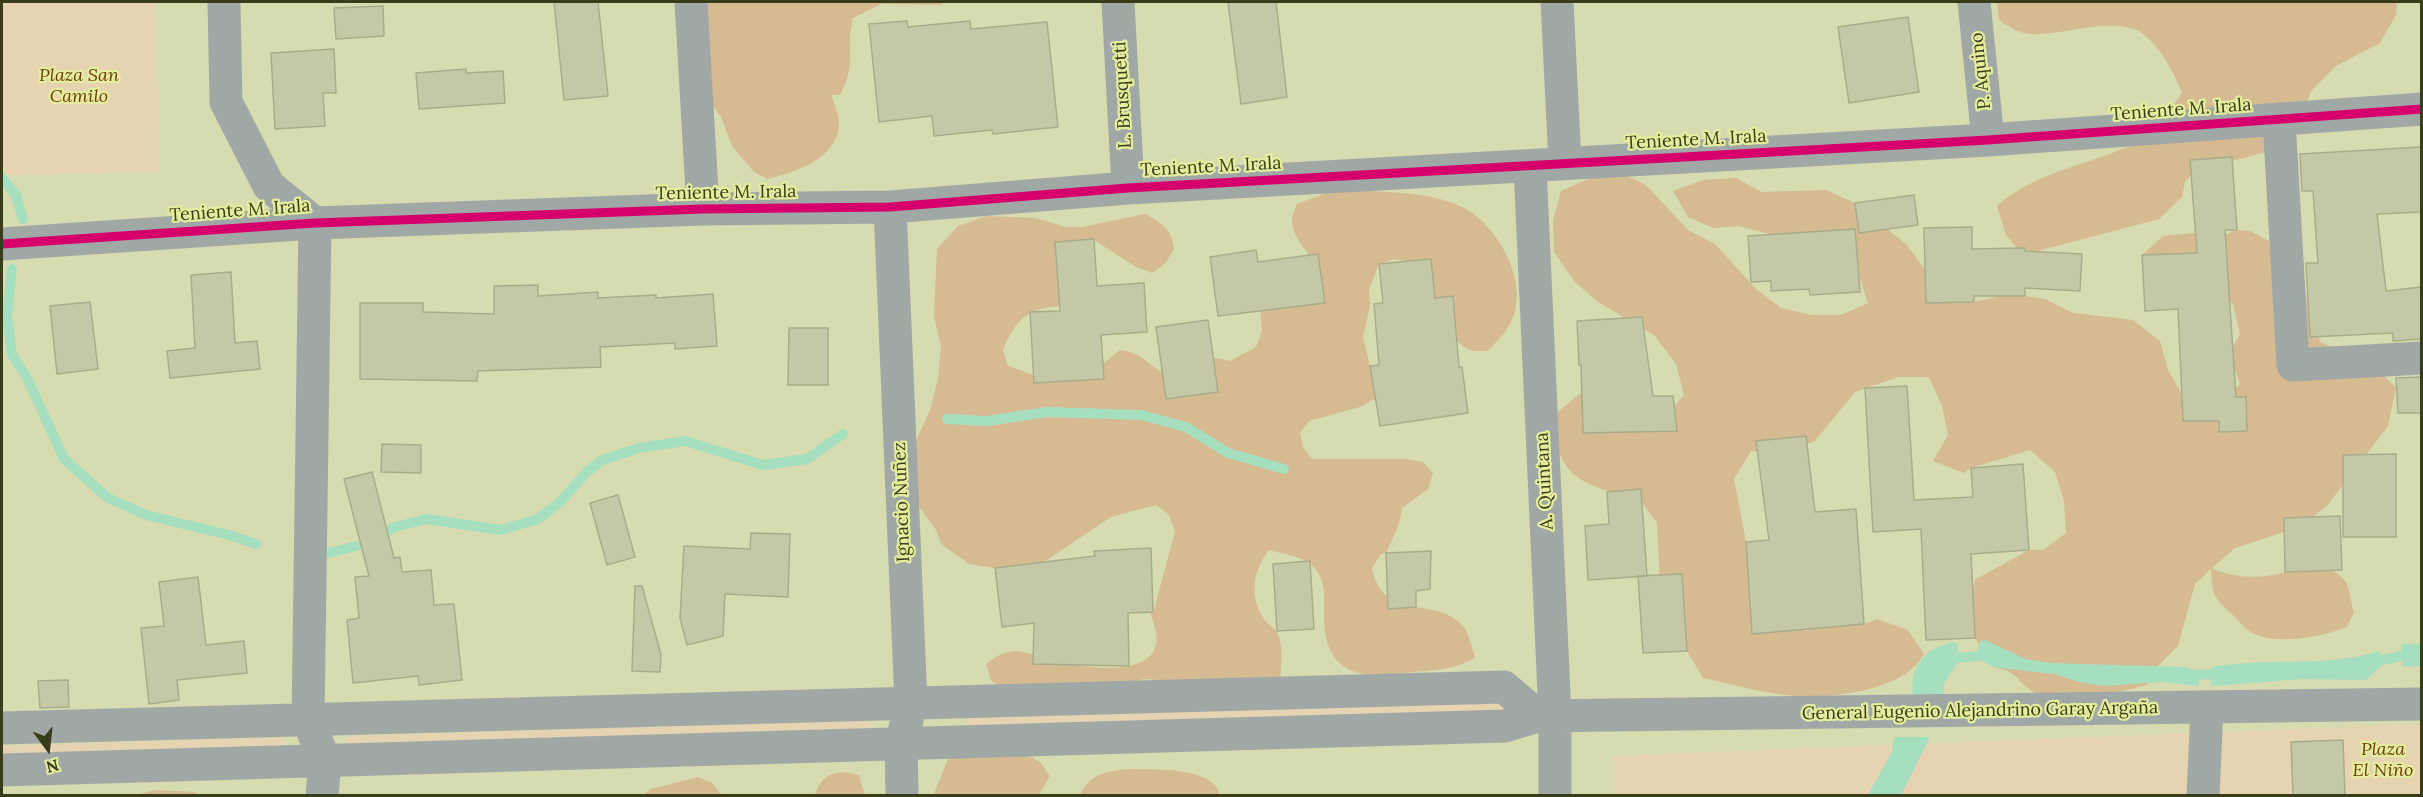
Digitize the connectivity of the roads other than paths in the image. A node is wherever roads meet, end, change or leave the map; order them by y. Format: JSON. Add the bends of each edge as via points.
{"nodes":[{"id":1,"x":224,"y":2,"type":"edge"},
{"id":2,"x":691,"y":2,"type":"edge"},
{"id":3,"x":1118,"y":2,"type":"edge"},
{"id":4,"x":1557,"y":2,"type":"edge"},
{"id":5,"x":1974,"y":2,"type":"edge"},
{"id":6,"x":2421,"y":109,"type":"edge"},
{"id":7,"x":2280,"y":119,"type":"junction"},
{"id":8,"x":1988,"y":140,"type":"junction"},
{"id":9,"x":1566,"y":163,"type":"junction"},
{"id":10,"x":1530,"y":167,"type":"junction"},
{"id":11,"x":1128,"y":188,"type":"junction"},
{"id":12,"x":890,"y":207,"type":"junction"},
{"id":13,"x":703,"y":209,"type":"junction"},
{"id":14,"x":315,"y":223,"type":"junction"},
{"id":15,"x":2,"y":244,"type":"edge"},
{"id":16,"x":2421,"y":358,"type":"edge"},
{"id":17,"x":911,"y":704,"type":"junction"},
{"id":18,"x":2421,"y":704,"type":"edge"},
{"id":19,"x":2207,"y":708,"type":"junction"},
{"id":20,"x":1546,"y":716,"type":"junction"},
{"id":21,"x":308,"y":720,"type":"junction"},
{"id":22,"x":2,"y":728,"type":"edge"},
{"id":23,"x":901,"y":744,"type":"junction"},
{"id":24,"x":325,"y":761,"type":"junction"},
{"id":25,"x":2,"y":770,"type":"edge"},
{"id":26,"x":322,"y":795,"type":"edge"},
{"id":27,"x":902,"y":795,"type":"edge"},
{"id":28,"x":1555,"y":795,"type":"edge"},
{"id":29,"x":2203,"y":795,"type":"edge"}],
"edges":[{"from":1,"to":14,"type":"street","via":[[226,102],[269,186]]},
{"from":2,"to":13,"type":"street"},
{"from":3,"to":11,"type":"street","name":"L. Brusquetti"},
{"from":4,"to":9,"type":"street"},
{"from":5,"to":8,"type":"street","name":"P. Aquino"},
{"from":6,"to":7,"type":"street","name":"Teniente M. Irala"},
{"from":7,"to":8,"type":"street","name":"Teniente M. Irala"},
{"from":7,"to":16,"type":"street","via":[[2293,365]]},
{"from":8,"to":9,"type":"street","name":"Teniente M. Irala"},
{"from":9,"to":10,"type":"street","name":"Teniente M. Irala"},
{"from":10,"to":11,"type":"street","name":"Teniente M. Irala"},
{"from":10,"to":20,"type":"street","name":"A. Quintana"},
{"from":11,"to":12,"type":"street","name":"Teniente M. Irala"},
{"from":12,"to":13,"type":"street","name":"Teniente M. Irala"},
{"from":12,"to":17,"type":"street","name":"Ignacio Nuñez"},
{"from":13,"to":14,"type":"street","name":"Teniente M. Irala"},
{"from":14,"to":15,"type":"street","name":"Teniente M. Irala"},
{"from":14,"to":21,"type":"street"},
{"from":17,"to":20,"type":"street","via":[[1504,687]]},
{"from":17,"to":21,"type":"street"},
{"from":17,"to":23,"type":"street","name":"Ignacio Nuñez"},
{"from":18,"to":19,"type":"street","name":"General Eugenio Alejandrino Garay Argaña"},
{"from":19,"to":20,"type":"street","name":"General Eugenio Alejandrino Garay Argaña"},
{"from":19,"to":29,"type":"street"},
{"from":20,"to":23,"type":"street","name":"General Eugenio Alejandrino Garay Argaña","via":[[1505,726]]},
{"from":20,"to":28,"type":"street","name":"A. Quintana"},
{"from":21,"to":22,"type":"street"},
{"from":21,"to":24,"type":"street"},
{"from":23,"to":24,"type":"street","name":"General Eugenio Alejandrino Garay Argaña"},
{"from":23,"to":27,"type":"street","name":"Ignacio Nuñez"},
{"from":24,"to":25,"type":"street","name":"General Eugenio Alejandrino Garay Argaña"},
{"from":24,"to":26,"type":"street"}]}
